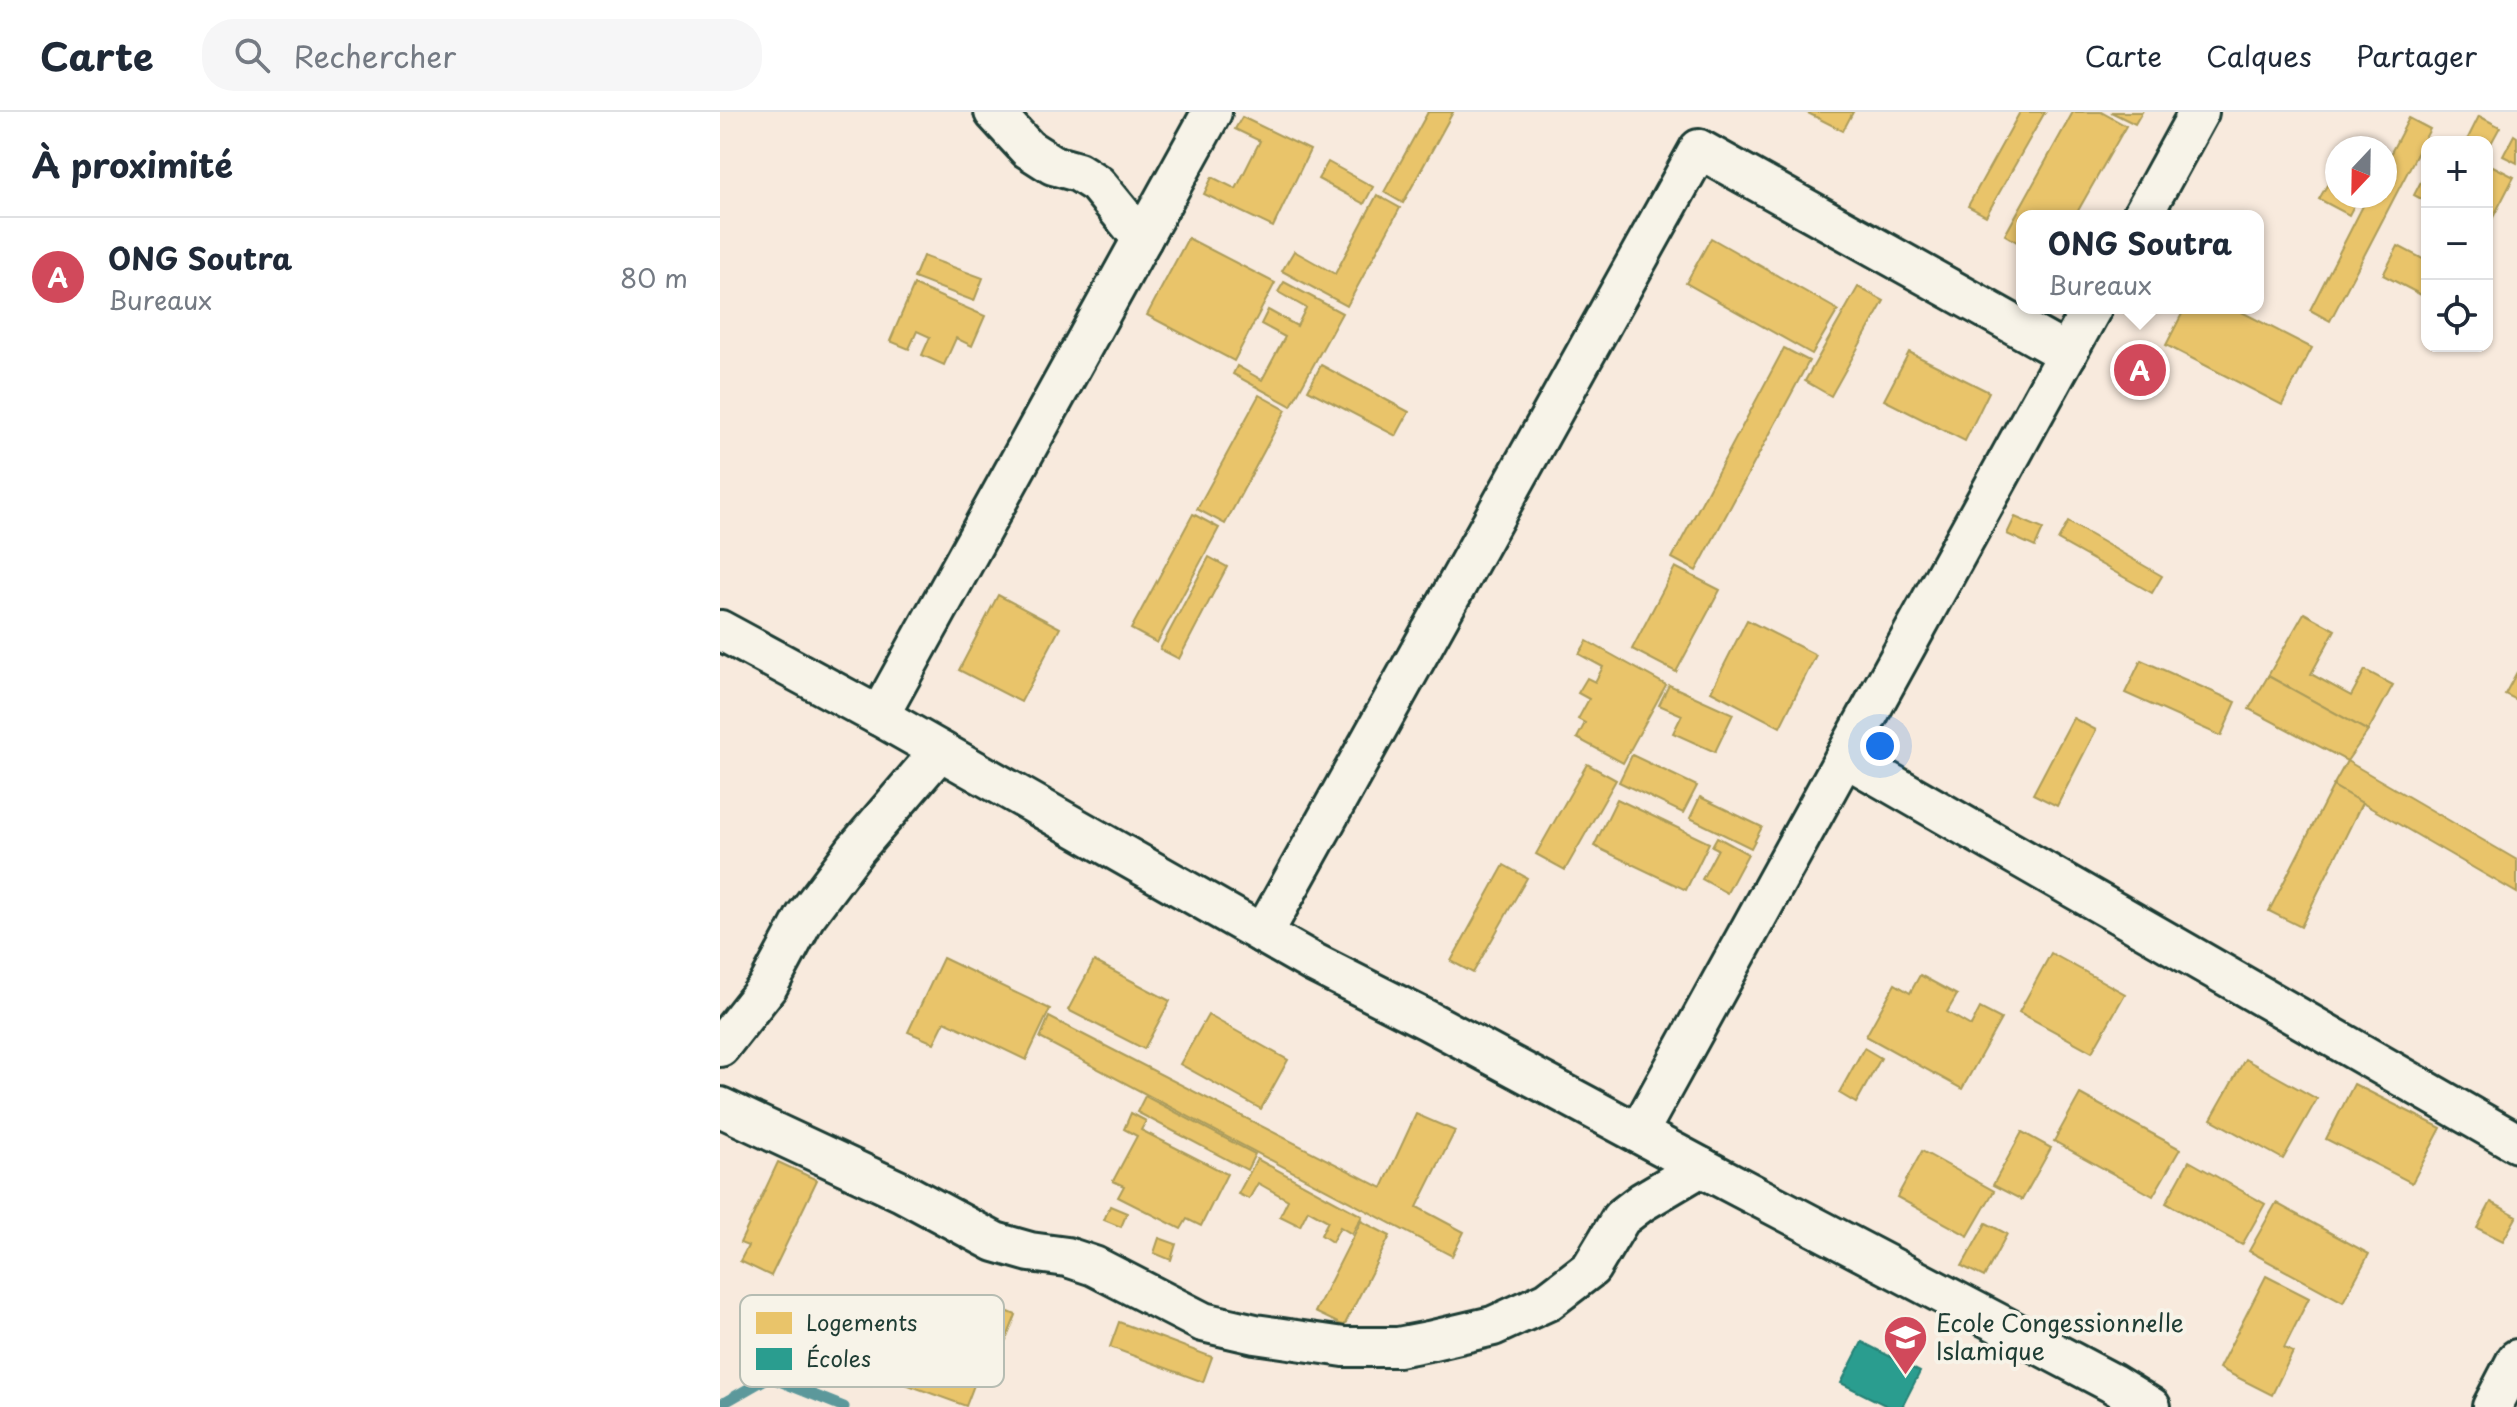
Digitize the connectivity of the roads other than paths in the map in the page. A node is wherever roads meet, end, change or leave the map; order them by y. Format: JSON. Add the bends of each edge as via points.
{"nodes":[{"id":1,"x":994,"y":112,"type":"edge"},
{"id":2,"x":1212,"y":112,"type":"edge"},
{"id":3,"x":2199,"y":112,"type":"edge"},
{"id":4,"x":2145,"y":210,"type":"edge"},
{"id":5,"x":1142,"y":239,"type":"junction"},
{"id":6,"x":2089,"y":314,"type":"edge"},
{"id":7,"x":2067,"y":354,"type":"junction"},
{"id":8,"x":720,"y":630,"type":"edge"},
{"id":9,"x":879,"y":716,"type":"junction"},
{"id":10,"x":940,"y":751,"type":"junction"},
{"id":11,"x":1845,"y":757,"type":"junction"},
{"id":12,"x":1263,"y":934,"type":"junction"},
{"id":13,"x":720,"y":1047,"type":"edge"},
{"id":14,"x":720,"y":1107,"type":"edge"},
{"id":15,"x":1638,"y":1133,"type":"junction"},
{"id":16,"x":2517,"y":1143,"type":"edge"},
{"id":17,"x":1701,"y":1167,"type":"junction"},
{"id":18,"x":2517,"y":1359,"type":"edge"},
{"id":19,"x":2151,"y":1407,"type":"edge"},
{"id":20,"x":2492,"y":1407,"type":"edge"}],
"edges":[{"from":1,"to":5,"type":"street","via":[[1028,149],[1097,184]]},
{"from":2,"to":5,"type":"street"},
{"from":3,"to":4,"type":"street"},
{"from":5,"to":9,"type":"street"},
{"from":6,"to":7,"type":"street"},
{"from":7,"to":11,"type":"street"},
{"from":7,"to":12,"type":"street","via":[[1699,149]]},
{"from":8,"to":9,"type":"street"},
{"from":9,"to":10,"type":"street"},
{"from":10,"to":12,"type":"street"},
{"from":10,"to":13,"type":"street","via":[[813,905],[768,986]]},
{"from":11,"to":15,"type":"street"},
{"from":11,"to":16,"type":"street"},
{"from":12,"to":15,"type":"street"},
{"from":14,"to":17,"type":"street","via":[[995,1242],[1094,1266],[1203,1322],[1344,1347],[1429,1341],[1493,1326],[1548,1301],[1591,1268],[1621,1218]]},
{"from":15,"to":17,"type":"street"},
{"from":17,"to":19,"type":"street"},
{"from":18,"to":20,"type":"street"}]}
